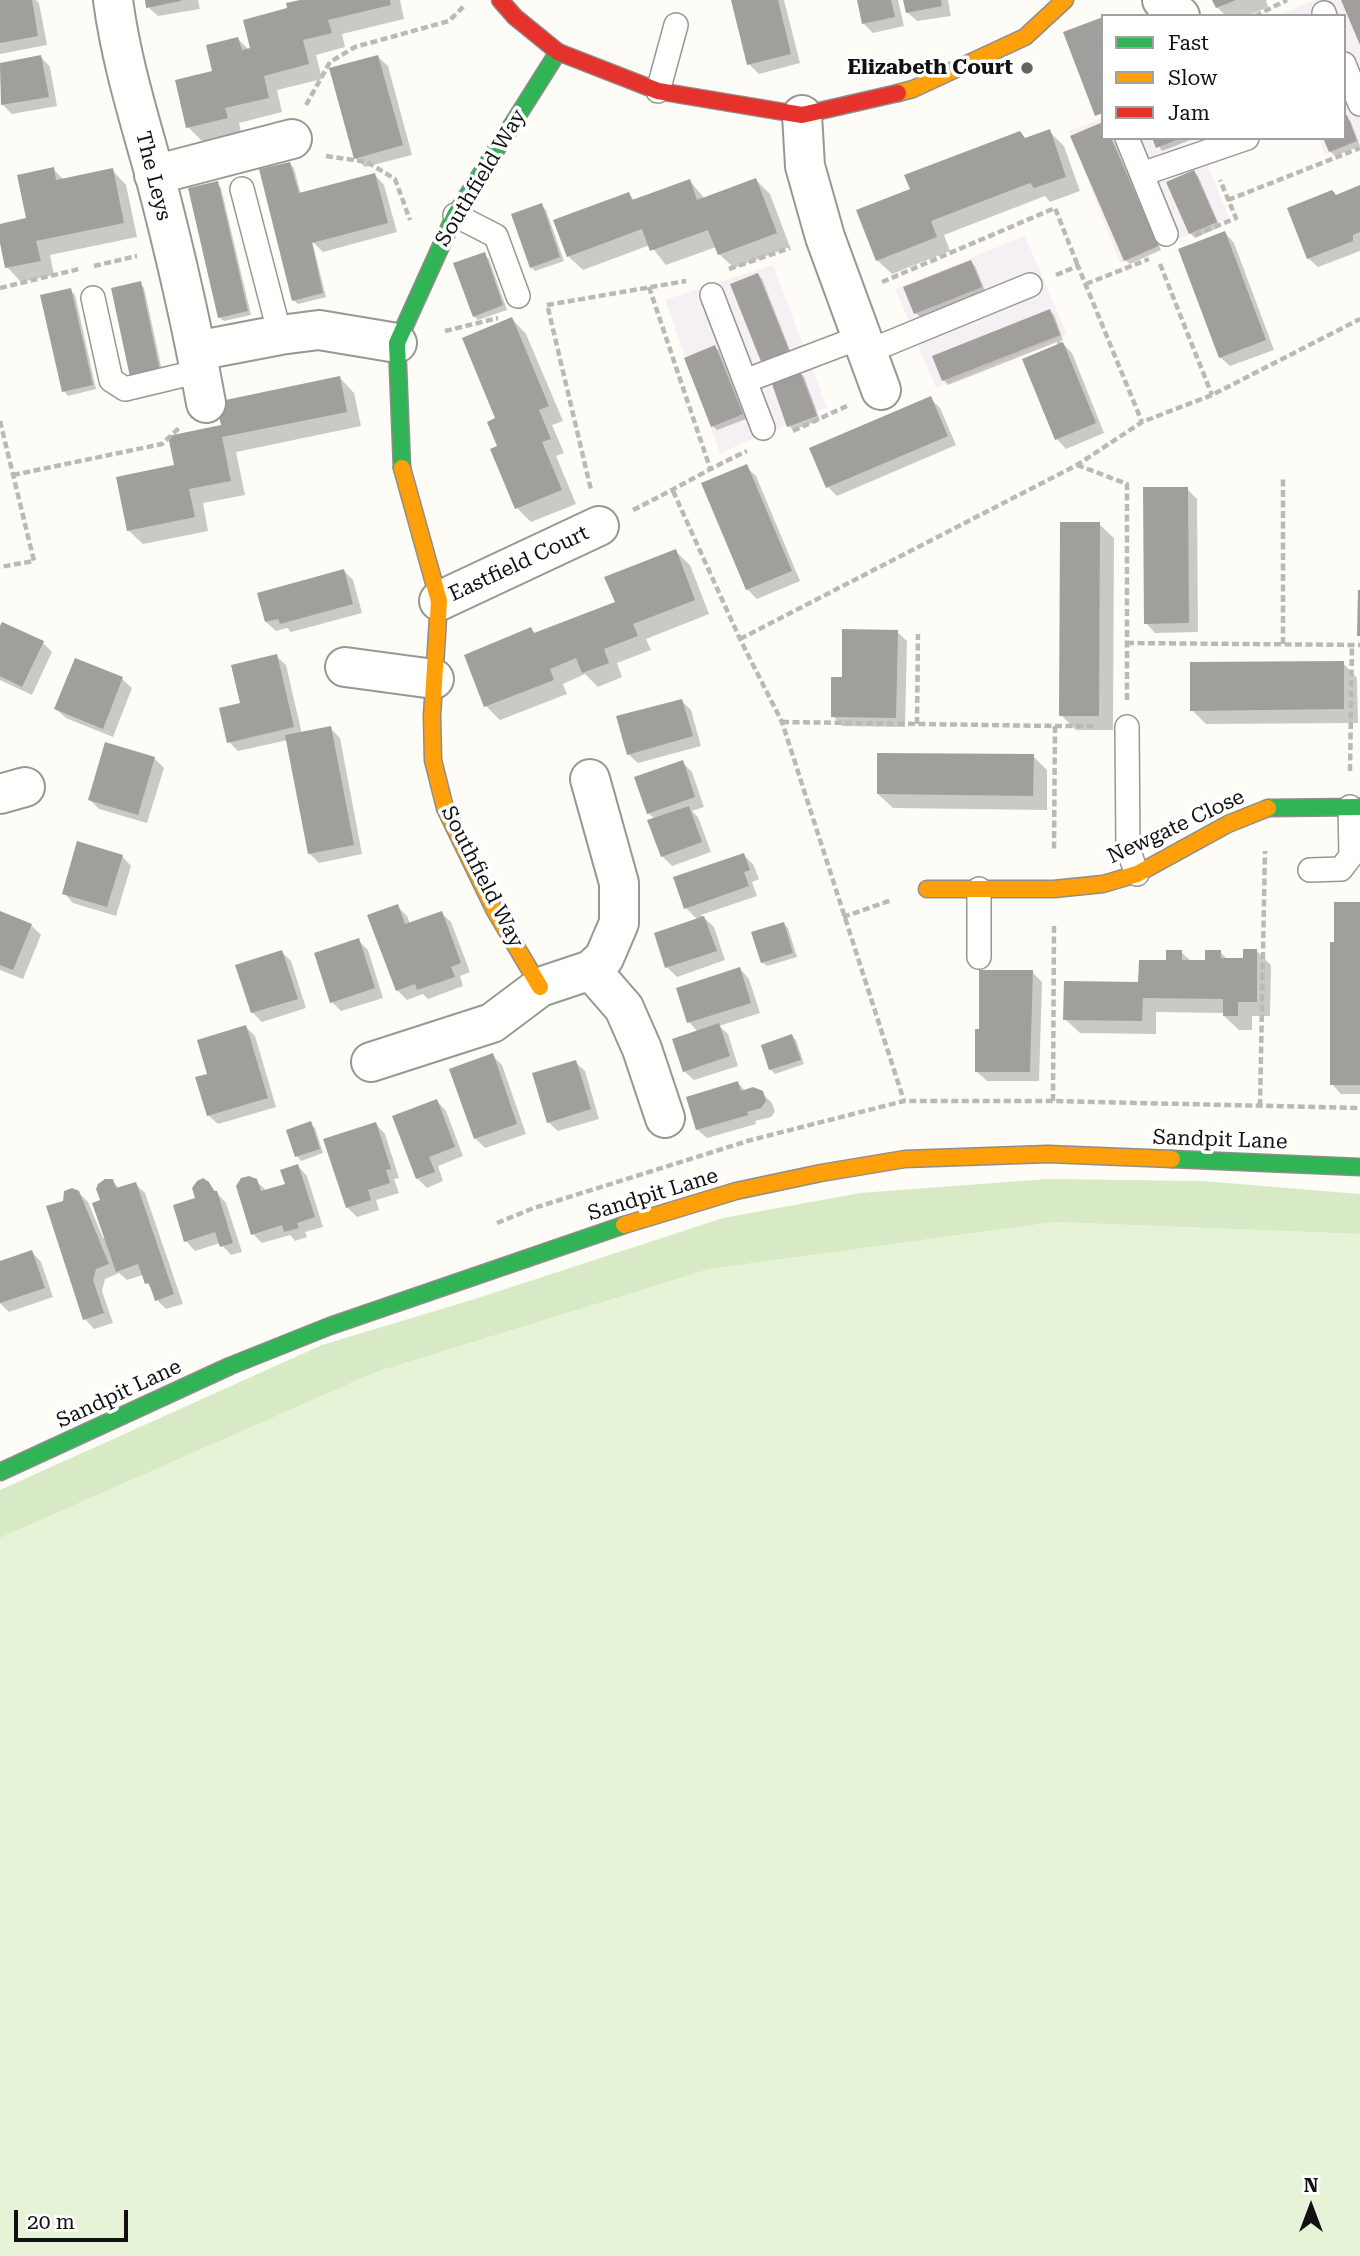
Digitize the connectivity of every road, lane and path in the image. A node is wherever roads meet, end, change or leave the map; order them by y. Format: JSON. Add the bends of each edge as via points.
{"nodes":[{"id":1,"x":113,"y":0,"type":"edge"},
{"id":2,"x":470,"y":0,"type":"edge"},
{"id":3,"x":500,"y":0,"type":"edge"},
{"id":4,"x":1065,"y":0,"type":"edge"},
{"id":5,"x":1163,"y":0,"type":"edge"},
{"id":6,"x":1287,"y":0,"type":"edge"},
{"id":7,"x":1178,"y":14,"type":"edge"},
{"id":8,"x":1259,"y":14,"type":"edge"},
{"id":9,"x":676,"y":25,"type":"dead end"},
{"id":10,"x":558,"y":52,"type":"junction"},
{"id":11,"x":1346,"y":71,"type":"edge"},
{"id":12,"x":658,"y":91,"type":"junction"},
{"id":13,"x":1354,"y":100,"type":"edge"},
{"id":14,"x":802,"y":115,"type":"junction"},
{"id":15,"x":292,"y":139,"type":"junction"},
{"id":16,"x":1129,"y":140,"type":"edge"},
{"id":17,"x":1241,"y":140,"type":"edge"},
{"id":18,"x":1360,"y":148,"type":"edge"},
{"id":19,"x":1209,"y":151,"type":"junction"},
{"id":20,"x":1142,"y":174,"type":"junction"},
{"id":21,"x":154,"y":175,"type":"junction"},
{"id":22,"x":242,"y":189,"type":"dead end"},
{"id":23,"x":1228,"y":200,"type":"junction"},
{"id":24,"x":454,"y":215,"type":"junction"},
{"id":25,"x":1166,"y":234,"type":"joint"},
{"id":26,"x":825,"y":237,"type":"junction"},
{"id":27,"x":437,"y":252,"type":"junction"},
{"id":28,"x":1078,"y":266,"type":"junction"},
{"id":29,"x":719,"y":273,"type":"dead end"},
{"id":30,"x":690,"y":280,"type":"dead end"},
{"id":31,"x":1086,"y":284,"type":"junction"},
{"id":32,"x":1030,"y":285,"type":"joint"},
{"id":33,"x":649,"y":287,"type":"junction"},
{"id":34,"x":712,"y":295,"type":"dead end"},
{"id":35,"x":846,"y":297,"type":"junction"},
{"id":36,"x":93,"y":298,"type":"dead end"},
{"id":37,"x":547,"y":305,"type":"junction"},
{"id":38,"x":521,"y":306,"type":"junction"},
{"id":39,"x":1360,"y":319,"type":"edge"},
{"id":40,"x":280,"y":335,"type":"junction"},
{"id":41,"x":397,"y":343,"type":"junction"},
{"id":42,"x":864,"y":345,"type":"junction"},
{"id":43,"x":201,"y":375,"type":"junction"},
{"id":44,"x":745,"y":382,"type":"junction"},
{"id":45,"x":881,"y":390,"type":"joint"},
{"id":46,"x":1212,"y":395,"type":"junction"},
{"id":47,"x":0,"y":421,"type":"edge"},
{"id":48,"x":1142,"y":422,"type":"junction"},
{"id":49,"x":767,"y":437,"type":"junction"},
{"id":50,"x":1077,"y":465,"type":"junction"},
{"id":51,"x":710,"y":468,"type":"junction"},
{"id":52,"x":13,"y":475,"type":"junction"},
{"id":53,"x":1283,"y":477,"type":"dead end"},
{"id":54,"x":673,"y":491,"type":"junction"},
{"id":55,"x":599,"y":526,"type":"junction"},
{"id":56,"x":0,"y":567,"type":"edge"},
{"id":57,"x":439,"y":601,"type":"junction"},
{"id":58,"x":918,"y":634,"type":"dead end"},
{"id":59,"x":740,"y":639,"type":"junction"},
{"id":60,"x":1127,"y":643,"type":"junction"},
{"id":61,"x":1283,"y":645,"type":"junction"},
{"id":62,"x":1352,"y":645,"type":"junction"},
{"id":63,"x":1360,"y":645,"type":"edge"},
{"id":64,"x":345,"y":667,"type":"dead end"},
{"id":65,"x":434,"y":679,"type":"junction"},
{"id":66,"x":782,"y":722,"type":"junction"},
{"id":67,"x":917,"y":724,"type":"junction"},
{"id":68,"x":1055,"y":726,"type":"junction"},
{"id":69,"x":1127,"y":727,"type":"junction"},
{"id":70,"x":590,"y":779,"type":"dead end"},
{"id":71,"x":1355,"y":807,"type":"edge"},
{"id":72,"x":1266,"y":808,"type":"junction"},
{"id":73,"x":1310,"y":870,"type":"dead end"},
{"id":74,"x":1137,"y":874,"type":"junction"},
{"id":75,"x":927,"y":889,"type":"joint"},
{"id":76,"x":979,"y":889,"type":"junction"},
{"id":77,"x":1054,"y":889,"type":"junction"},
{"id":78,"x":844,"y":917,"type":"junction"},
{"id":79,"x":979,"y":957,"type":"dead end"},
{"id":80,"x":591,"y":970,"type":"junction"},
{"id":81,"x":540,"y":987,"type":"junction"},
{"id":82,"x":371,"y":1062,"type":"dead end"},
{"id":83,"x":904,"y":1101,"type":"dead end"},
{"id":84,"x":1053,"y":1101,"type":"dead end"},
{"id":85,"x":1260,"y":1106,"type":"dead end"},
{"id":86,"x":665,"y":1118,"type":"dead end"},
{"id":87,"x":1360,"y":1167,"type":"edge"},
{"id":88,"x":0,"y":1472,"type":"edge"}],
"edges":[{"from":1,"to":21,"type":"street","name":"The Leys","via":[[120,50]]},
{"from":2,"to":15,"type":"path","via":[[449,22],[355,47],[330,62]]},
{"from":3,"to":10,"type":"street"},
{"from":4,"to":14,"type":"street","via":[[1026,37],[913,89]]},
{"from":5,"to":7,"type":"street"},
{"from":6,"to":8,"type":"path"},
{"from":9,"to":12,"type":"lane"},
{"from":10,"to":12,"type":"street"},
{"from":10,"to":24,"type":"street","name":"Southfield Way"},
{"from":11,"to":13,"type":"lane"},
{"from":12,"to":14,"type":"street"},
{"from":14,"to":26,"type":"street","via":[[805,166]]},
{"from":15,"to":21,"type":"street"},
{"from":15,"to":27,"type":"path","via":[[324,156],[367,162],[395,179],[416,235]]},
{"from":16,"to":20,"type":"lane"},
{"from":17,"to":19,"type":"lane"},
{"from":18,"to":23,"type":"path"},
{"from":19,"to":20,"type":"lane"},
{"from":19,"to":23,"type":"path"},
{"from":20,"to":25,"type":"lane"},
{"from":21,"to":43,"type":"street","name":"The Leys"},
{"from":22,"to":40,"type":"lane"},
{"from":23,"to":25,"type":"path","via":[[1236,218],[1171,244]]},
{"from":24,"to":27,"type":"street","name":"Southfield Way"},
{"from":24,"to":38,"type":"lane","via":[[496,236]]},
{"from":26,"to":29,"type":"path"},
{"from":26,"to":35,"type":"street"},
{"from":27,"to":41,"type":"street","name":"Southfield Way"},
{"from":28,"to":31,"type":"path"},
{"from":28,"to":32,"type":"path"},
{"from":28,"to":35,"type":"path","via":[[1055,208]]},
{"from":30,"to":33,"type":"path"},
{"from":31,"to":46,"type":"path","via":[[1157,256]]},
{"from":31,"to":48,"type":"path"},
{"from":32,"to":42,"type":"lane"},
{"from":33,"to":37,"type":"path"},
{"from":33,"to":51,"type":"path"},
{"from":34,"to":44,"type":"lane"},
{"from":35,"to":42,"type":"street"},
{"from":36,"to":43,"type":"lane","via":[[111,380],[125,389]]},
{"from":37,"to":38,"type":"path"},
{"from":37,"to":55,"type":"path"},
{"from":38,"to":41,"type":"path"},
{"from":39,"to":46,"type":"path"},
{"from":40,"to":41,"type":"street","via":[[319,330]]},
{"from":40,"to":43,"type":"street"},
{"from":41,"to":57,"type":"street","name":"Southfield Way","via":[[402,468]]},
{"from":42,"to":44,"type":"lane"},
{"from":42,"to":45,"type":"street"},
{"from":43,"to":52,"type":"path","via":[[162,444]]},
{"from":44,"to":49,"type":"lane"},
{"from":45,"to":49,"type":"path"},
{"from":46,"to":48,"type":"path"},
{"from":47,"to":52,"type":"path"},
{"from":48,"to":50,"type":"path"},
{"from":49,"to":51,"type":"path"},
{"from":50,"to":59,"type":"path"},
{"from":50,"to":60,"type":"path","via":[[1127,484]]},
{"from":51,"to":54,"type":"path"},
{"from":52,"to":56,"type":"path","via":[[34,561]]},
{"from":53,"to":61,"type":"path"},
{"from":54,"to":55,"type":"path"},
{"from":54,"to":59,"type":"path"},
{"from":55,"to":57,"type":"street","name":"Eastfield Court"},
{"from":57,"to":65,"type":"street","name":"Southfield Way"},
{"from":58,"to":67,"type":"path"},
{"from":59,"to":66,"type":"path"},
{"from":60,"to":61,"type":"path"},
{"from":60,"to":69,"type":"path"},
{"from":61,"to":62,"type":"path"},
{"from":62,"to":63,"type":"path"},
{"from":62,"to":71,"type":"path"},
{"from":64,"to":65,"type":"street"},
{"from":65,"to":81,"type":"street","name":"Southfield Way","via":[[433,760],[445,808],[495,911]]},
{"from":66,"to":67,"type":"path"},
{"from":66,"to":78,"type":"path"},
{"from":67,"to":68,"type":"path"},
{"from":68,"to":69,"type":"path"},
{"from":68,"to":77,"type":"path"},
{"from":69,"to":74,"type":"lane","via":[[1128,849]]},
{"from":70,"to":80,"type":"street","via":[[619,883],[619,923],[604,958]]},
{"from":71,"to":72,"type":"street","name":"Newgate Close"},
{"from":71,"to":73,"type":"lane","via":[[1351,856],[1340,869]]},
{"from":72,"to":74,"type":"street","name":"Newgate Close"},
{"from":72,"to":85,"type":"path"},
{"from":74,"to":77,"type":"street","name":"Newgate Close","via":[[1103,884]]},
{"from":75,"to":76,"type":"street","name":"Newgate Close"},
{"from":75,"to":78,"type":"path"},
{"from":76,"to":77,"type":"street","name":"Newgate Close"},
{"from":76,"to":79,"type":"lane"},
{"from":77,"to":84,"type":"path"},
{"from":78,"to":83,"type":"path"},
{"from":80,"to":81,"type":"street"},
{"from":80,"to":86,"type":"street","via":[[624,1008]]},
{"from":81,"to":82,"type":"street","via":[[492,1023]]},
{"from":87,"to":88,"type":"street","name":"Sandpit Lane","via":[[1048,1154],[905,1159],[736,1191],[576,1240],[330,1326],[230,1366]]}]}
